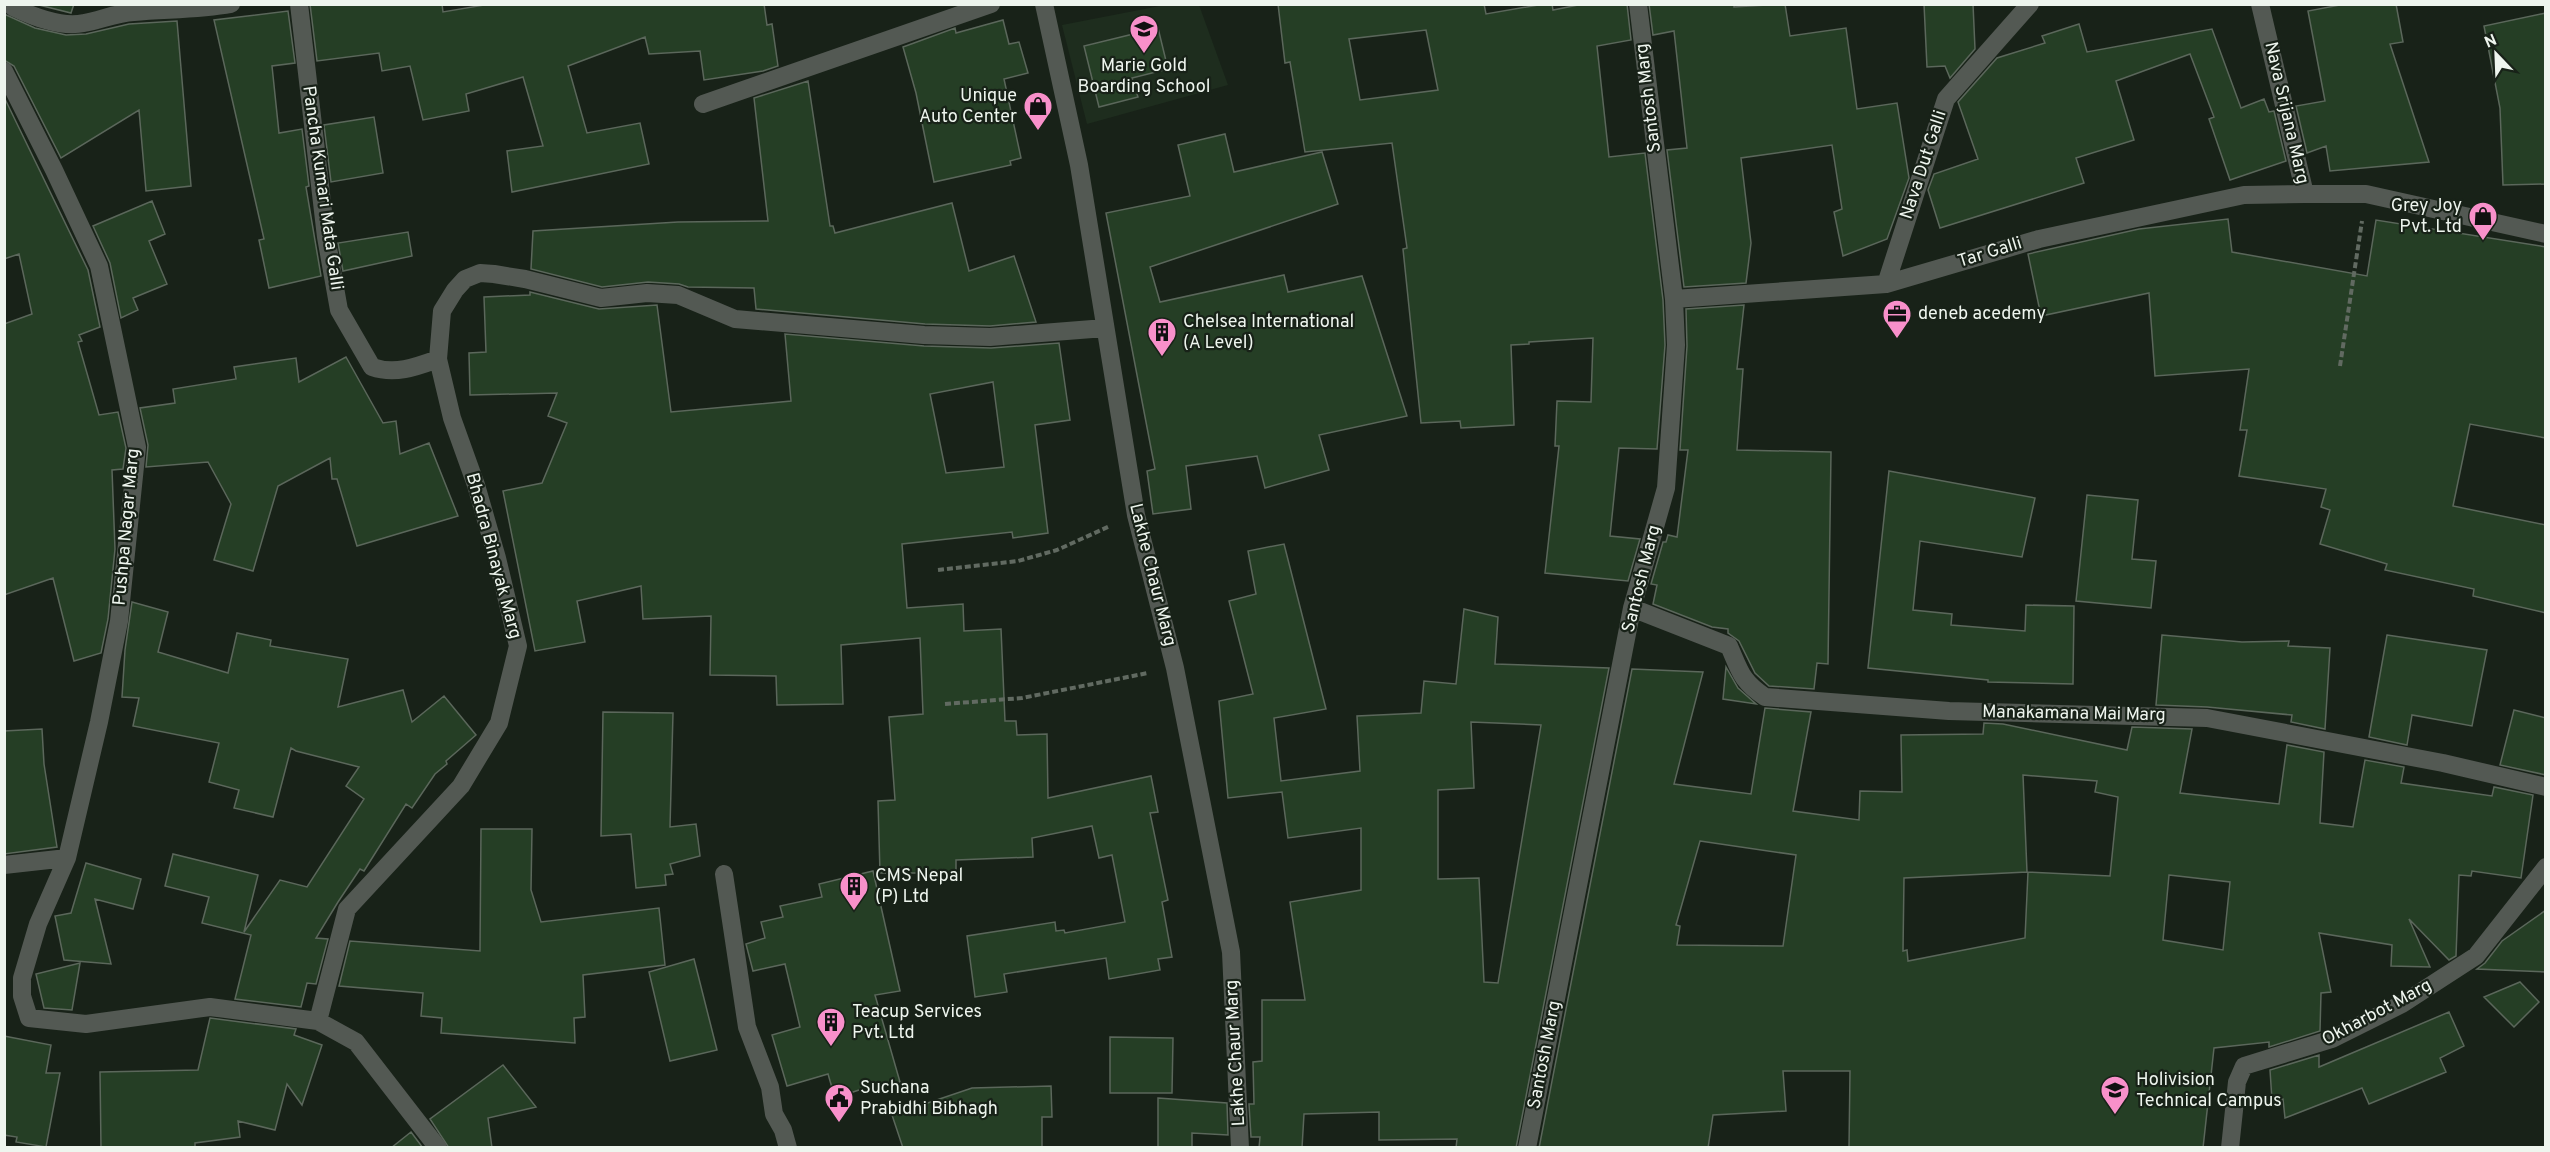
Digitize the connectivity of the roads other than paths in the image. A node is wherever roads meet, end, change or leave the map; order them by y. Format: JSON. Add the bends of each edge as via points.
{"nodes":[{"id":1,"x":231,"y":4,"type":"edge"},
{"id":2,"x":299,"y":4,"type":"edge"},
{"id":3,"x":991,"y":4,"type":"edge"},
{"id":4,"x":1044,"y":4,"type":"edge"},
{"id":5,"x":1638,"y":4,"type":"edge"},
{"id":6,"x":2030,"y":4,"type":"edge"},
{"id":7,"x":2260,"y":4,"type":"edge"},
{"id":8,"x":10,"y":9,"type":"edge"},
{"id":9,"x":4,"y":71,"type":"edge"},
{"id":10,"x":703,"y":104,"type":"dead end"},
{"id":11,"x":2305,"y":194,"type":"junction"},
{"id":12,"x":2546,"y":234,"type":"edge"},
{"id":13,"x":1886,"y":284,"type":"junction"},
{"id":14,"x":1674,"y":299,"type":"junction"},
{"id":15,"x":1105,"y":328,"type":"junction"},
{"id":16,"x":438,"y":359,"type":"junction"},
{"id":17,"x":1632,"y":608,"type":"junction"},
{"id":18,"x":2546,"y":787,"type":"edge"},
{"id":19,"x":67,"y":858,"type":"junction"},
{"id":20,"x":4,"y":865,"type":"edge"},
{"id":21,"x":2546,"y":867,"type":"edge"},
{"id":22,"x":724,"y":874,"type":"dead end"},
{"id":23,"x":318,"y":1021,"type":"junction"},
{"id":24,"x":438,"y":1148,"type":"edge"},
{"id":25,"x":788,"y":1148,"type":"edge"},
{"id":26,"x":1240,"y":1148,"type":"edge"},
{"id":27,"x":1527,"y":1148,"type":"edge"},
{"id":28,"x":2230,"y":1148,"type":"edge"}],
"edges":[{"from":1,"to":8,"type":"street","via":[[112,14],[83,24],[62,23]]},
{"from":2,"to":16,"type":"street","name":"Pancha Kumari Mata Galli","via":[[326,237],[339,310],[372,367],[411,369]]},
{"from":3,"to":10,"type":"street"},
{"from":4,"to":15,"type":"street","name":"Lakhe Chaur Marg","via":[[1079,165]]},
{"from":5,"to":14,"type":"street","name":"Santosh Marg"},
{"from":6,"to":13,"type":"street","name":"Nava Dut Galli","via":[[1946,99]]},
{"from":7,"to":11,"type":"street","name":"Nava Srijana Marg"},
{"from":9,"to":19,"type":"street","name":"Pushpa Nagar Marg","via":[[99,266],[137,447],[119,621]]},
{"from":11,"to":12,"type":"street","name":"Nava Srijana Marg","via":[[2366,194]]},
{"from":11,"to":13,"type":"street","name":"Tar Galli","via":[[2244,195],[2039,238]]},
{"from":13,"to":14,"type":"street","name":"Tar Galli"},
{"from":14,"to":17,"type":"street","name":"Santosh Marg","via":[[1676,345],[1666,488]]},
{"from":15,"to":16,"type":"street","name":"Bhadra Binayak Marg","via":[[990,337],[735,319],[678,295],[647,293],[601,298],[525,279],[480,273],[465,279],[454,290],[442,311]]},
{"from":15,"to":26,"type":"street","name":"Lakhe Chaur Marg","via":[[1136,515],[1175,668],[1231,952]]},
{"from":16,"to":23,"type":"street","name":"Bhadra Binayak Marg","via":[[452,418],[494,547],[518,646],[499,723],[461,786],[346,909]]},
{"from":17,"to":18,"type":"street","name":"Manakamana Mai Marg","via":[[1730,645],[1749,686],[1765,697],[1949,711],[2207,718]]},
{"from":17,"to":27,"type":"street","name":"Santosh Marg"},
{"from":19,"to":20,"type":"street"},
{"from":19,"to":23,"type":"street","name":"Pushpa Nagar Marg","via":[[38,924],[22,978],[22,996],[29,1018],[86,1024],[210,1008]]},
{"from":21,"to":28,"type":"street","name":"Okharbot Marg","via":[[2476,956],[2402,1004],[2332,1039],[2244,1066],[2237,1082]]},
{"from":22,"to":25,"type":"street","via":[[747,1027]]},
{"from":23,"to":24,"type":"street","via":[[356,1042]]}]}
